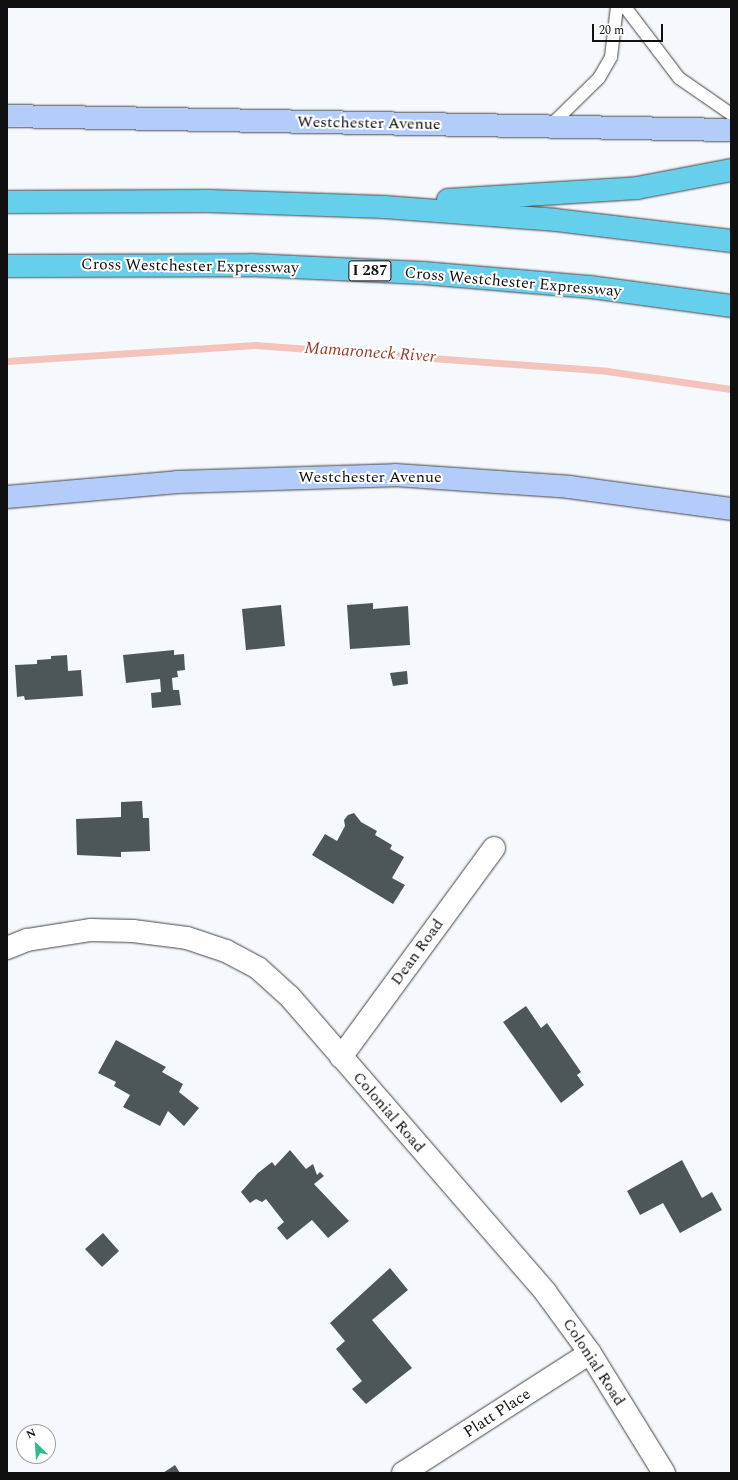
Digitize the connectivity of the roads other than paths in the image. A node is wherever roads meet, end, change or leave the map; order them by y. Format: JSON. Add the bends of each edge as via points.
{"nodes":[{"id":1,"x":617,"y":7,"type":"edge"},
{"id":2,"x":625,"y":7,"type":"edge"},
{"id":3,"x":731,"y":114,"type":"edge"},
{"id":4,"x":7,"y":116,"type":"edge"},
{"id":5,"x":548,"y":127,"type":"junction"},
{"id":6,"x":731,"y":130,"type":"edge"},
{"id":7,"x":731,"y":170,"type":"edge"},
{"id":8,"x":7,"y":202,"type":"edge"},
{"id":9,"x":344,"y":205,"type":"junction"},
{"id":10,"x":731,"y":241,"type":"edge"},
{"id":11,"x":7,"y":266,"type":"edge"},
{"id":12,"x":731,"y":306,"type":"edge"},
{"id":13,"x":7,"y":497,"type":"edge"},
{"id":14,"x":731,"y":509,"type":"edge"},
{"id":15,"x":494,"y":848,"type":"dead end"},
{"id":16,"x":7,"y":948,"type":"edge"},
{"id":17,"x":341,"y":1057,"type":"junction"},
{"id":18,"x":590,"y":1353,"type":"junction"},
{"id":19,"x":403,"y":1473,"type":"edge"},
{"id":20,"x":664,"y":1473,"type":"edge"}],
"edges":[{"from":1,"to":5,"type":"lane","via":[[612,57],[599,78]]},
{"from":2,"to":3,"type":"lane","via":[[679,78]]},
{"from":4,"to":5,"type":"main road","name":"Westchester Avenue"},
{"from":5,"to":6,"type":"main road","name":"Westchester Avenue"},
{"from":7,"to":9,"type":"highway","via":[[671,183],[608,191]]},
{"from":8,"to":9,"type":"highway","via":[[125,200]]},
{"from":9,"to":10,"type":"highway","via":[[555,220]]},
{"from":11,"to":12,"type":"highway","name":"Cross Westchester Expressway","number":"I 287","via":[[175,264],[400,272],[591,287]]},
{"from":13,"to":14,"type":"main road","name":"Westchester Avenue","via":[[177,482],[395,475],[569,486]]},
{"from":15,"to":17,"type":"street","name":"Dean Road"},
{"from":16,"to":17,"type":"street","name":"Colonial Road","via":[[27,940],[91,930],[133,930],[187,938],[226,951],[258,968],[290,997]]},
{"from":17,"to":18,"type":"street","name":"Colonial Road","via":[[546,1293]]},
{"from":18,"to":19,"type":"street","name":"Platt Place"},
{"from":18,"to":20,"type":"street","name":"Colonial Road"}]}
